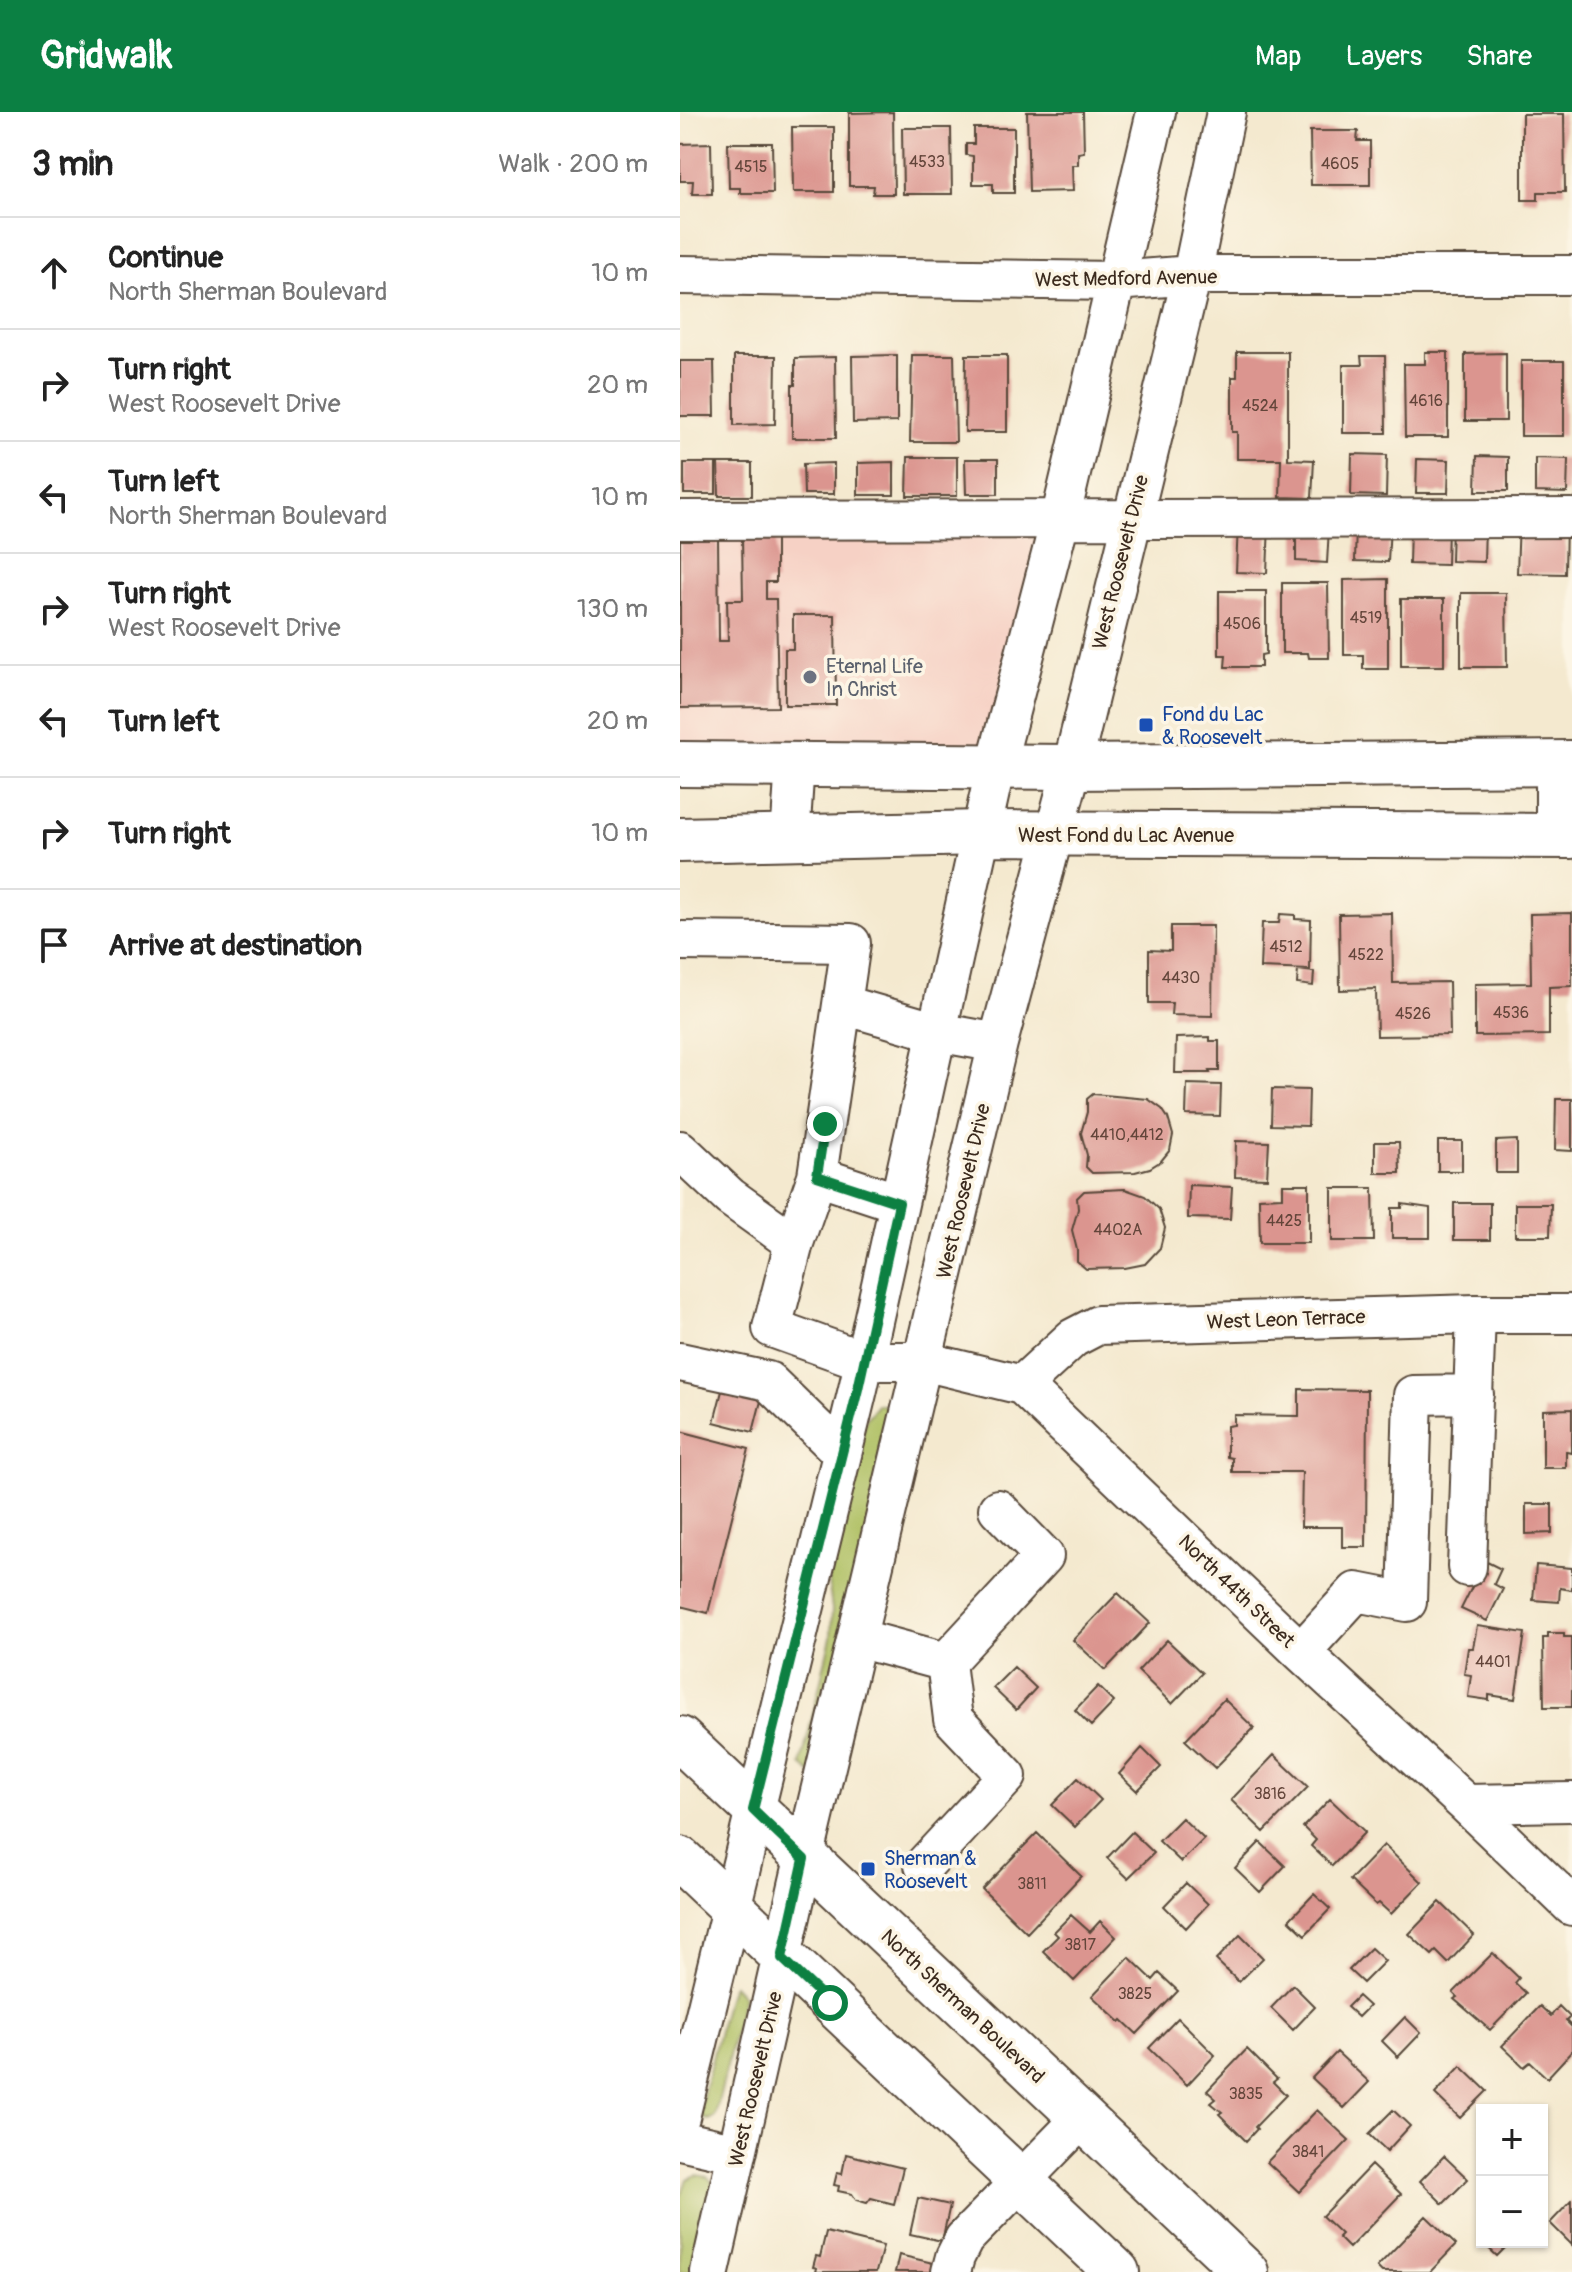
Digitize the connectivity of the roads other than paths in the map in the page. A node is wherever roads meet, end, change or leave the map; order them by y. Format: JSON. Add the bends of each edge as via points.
{"nodes":[{"id":1,"x":1156,"y":112,"type":"edge"},
{"id":2,"x":1226,"y":112,"type":"edge"},
{"id":3,"x":680,"y":275,"type":"edge"},
{"id":4,"x":1192,"y":275,"type":"junction"},
{"id":5,"x":1572,"y":275,"type":"edge"},
{"id":6,"x":1116,"y":281,"type":"junction"},
{"id":7,"x":1130,"y":518,"type":"junction"},
{"id":8,"x":1572,"y":518,"type":"edge"},
{"id":9,"x":680,"y":520,"type":"edge"},
{"id":10,"x":1060,"y":520,"type":"junction"},
{"id":11,"x":795,"y":763,"type":"junction"},
{"id":12,"x":1564,"y":763,"type":"edge"},
{"id":13,"x":680,"y":764,"type":"edge"},
{"id":14,"x":996,"y":765,"type":"junction"},
{"id":15,"x":1072,"y":767,"type":"junction"},
{"id":16,"x":982,"y":833,"type":"junction"},
{"id":17,"x":1053,"y":835,"type":"junction"},
{"id":18,"x":1563,"y":836,"type":"edge"},
{"id":19,"x":790,"y":839,"type":"junction"},
{"id":20,"x":680,"y":840,"type":"edge"},
{"id":21,"x":680,"y":941,"type":"edge"},
{"id":22,"x":844,"y":1005,"type":"junction"},
{"id":23,"x":937,"y":1032,"type":"junction"},
{"id":24,"x":998,"y":1043,"type":"junction"},
{"id":25,"x":680,"y":1150,"type":"edge"},
{"id":26,"x":817,"y":1176,"type":"junction"},
{"id":27,"x":899,"y":1203,"type":"junction"},
{"id":28,"x":794,"y":1243,"type":"junction"},
{"id":29,"x":1476,"y":1314,"type":"junction"},
{"id":30,"x":1572,"y":1314,"type":"edge"},
{"id":31,"x":864,"y":1361,"type":"junction"},
{"id":32,"x":923,"y":1361,"type":"junction"},
{"id":33,"x":680,"y":1362,"type":"edge"},
{"id":34,"x":1022,"y":1385,"type":"junction"},
{"id":35,"x":1474,"y":1394,"type":"junction"},
{"id":36,"x":842,"y":1453,"type":"junction"},
{"id":37,"x":998,"y":1509,"type":"dead end"},
{"id":38,"x":1467,"y":1567,"type":"dead end"},
{"id":39,"x":857,"y":1638,"type":"junction"},
{"id":40,"x":1301,"y":1652,"type":"junction"},
{"id":41,"x":946,"y":1662,"type":"junction"},
{"id":42,"x":680,"y":1739,"type":"edge"},
{"id":43,"x":1572,"y":1802,"type":"edge"},
{"id":44,"x":1466,"y":1804,"type":"junction"},
{"id":45,"x":753,"y":1810,"type":"junction"},
{"id":46,"x":680,"y":1859,"type":"edge"},
{"id":47,"x":804,"y":1859,"type":"junction"},
{"id":48,"x":924,"y":1865,"type":"dead end"},
{"id":49,"x":1572,"y":1906,"type":"edge"},
{"id":50,"x":730,"y":1908,"type":"junction"},
{"id":51,"x":782,"y":1958,"type":"junction"},
{"id":52,"x":680,"y":2117,"type":"edge"},
{"id":53,"x":1083,"y":2117,"type":"junction"},
{"id":54,"x":680,"y":2140,"type":"edge"},
{"id":55,"x":737,"y":2153,"type":"junction"},
{"id":56,"x":1020,"y":2181,"type":"junction"},
{"id":57,"x":710,"y":2272,"type":"edge"},
{"id":58,"x":951,"y":2272,"type":"edge"},
{"id":59,"x":1117,"y":2272,"type":"edge"},
{"id":60,"x":1246,"y":2272,"type":"edge"}],
"edges":[{"from":1,"to":6,"type":"street"},
{"from":2,"to":4,"type":"street","name":"West Roosevelt Drive"},
{"from":3,"to":6,"type":"street","name":"West Medford Avenue"},
{"from":4,"to":5,"type":"street","name":"West Medford Avenue"},
{"from":4,"to":6,"type":"street","name":"West Medford Avenue"},
{"from":4,"to":7,"type":"street","name":"West Roosevelt Drive"},
{"from":6,"to":10,"type":"street"},
{"from":7,"to":8,"type":"street"},
{"from":7,"to":10,"type":"street"},
{"from":7,"to":15,"type":"street","name":"West Roosevelt Drive"},
{"from":9,"to":10,"type":"street"},
{"from":10,"to":14,"type":"street"},
{"from":11,"to":13,"type":"main road"},
{"from":11,"to":14,"type":"main road"},
{"from":11,"to":19,"type":"street"},
{"from":12,"to":15,"type":"main road"},
{"from":12,"to":18,"type":"street"},
{"from":14,"to":15,"type":"main road"},
{"from":14,"to":16,"type":"street"},
{"from":15,"to":17,"type":"street","name":"West Roosevelt Drive"},
{"from":16,"to":17,"type":"main road","name":"West Fond du Lac Avenue"},
{"from":16,"to":19,"type":"main road","name":"West Fond du Lac Avenue"},
{"from":16,"to":23,"type":"street"},
{"from":17,"to":18,"type":"main road","name":"West Fond du Lac Avenue"},
{"from":17,"to":24,"type":"street","name":"West Roosevelt Drive"},
{"from":19,"to":20,"type":"main road","name":"West Fond du Lac Avenue"},
{"from":21,"to":22,"type":"street","via":[[851,943]]},
{"from":22,"to":23,"type":"street"},
{"from":22,"to":26,"type":"street"},
{"from":23,"to":24,"type":"street"},
{"from":23,"to":27,"type":"street"},
{"from":24,"to":32,"type":"street","name":"West Roosevelt Drive"},
{"from":25,"to":28,"type":"street","via":[[730,1197]]},
{"from":26,"to":27,"type":"street"},
{"from":26,"to":28,"type":"street"},
{"from":27,"to":31,"type":"street"},
{"from":28,"to":31,"type":"street","via":[[772,1328]]},
{"from":29,"to":30,"type":"street","name":"West Leon Terrace"},
{"from":29,"to":34,"type":"street","name":"West Leon Terrace","via":[[1098,1325],[1073,1338]]},
{"from":29,"to":35,"type":"street"},
{"from":31,"to":32,"type":"street"},
{"from":31,"to":36,"type":"street"},
{"from":32,"to":34,"type":"street"},
{"from":32,"to":39,"type":"street","name":"West Roosevelt Drive"},
{"from":33,"to":36,"type":"street","via":[[768,1381]]},
{"from":34,"to":40,"type":"street","name":"North 44th Street"},
{"from":35,"to":38,"type":"street"},
{"from":35,"to":40,"type":"street","via":[[1413,1395],[1407,1602],[1356,1592]]},
{"from":36,"to":45,"type":"street"},
{"from":37,"to":41,"type":"street","via":[[1044,1556]]},
{"from":39,"to":41,"type":"street"},
{"from":39,"to":47,"type":"street","name":"West Roosevelt Drive"},
{"from":40,"to":44,"type":"street","name":"North 44th Street"},
{"from":41,"to":48,"type":"street","via":[[953,1719],[1007,1776]]},
{"from":42,"to":45,"type":"main road","name":"North Sherman Boulevard"},
{"from":43,"to":44,"type":"street"},
{"from":44,"to":49,"type":"street","name":"North 44th Street"},
{"from":45,"to":47,"type":"main road","name":"North Sherman Boulevard"},
{"from":45,"to":50,"type":"street"},
{"from":46,"to":50,"type":"main road"},
{"from":47,"to":51,"type":"street","name":"West Roosevelt Drive"},
{"from":47,"to":53,"type":"main road","name":"North Sherman Boulevard"},
{"from":50,"to":51,"type":"main road"},
{"from":50,"to":52,"type":"street"},
{"from":51,"to":55,"type":"street","name":"West Roosevelt Drive"},
{"from":51,"to":56,"type":"main road"},
{"from":53,"to":56,"type":"street"},
{"from":53,"to":60,"type":"main road","name":"North Sherman Boulevard"},
{"from":54,"to":55,"type":"street"},
{"from":55,"to":57,"type":"street","name":"West Roosevelt Drive"},
{"from":56,"to":58,"type":"street","via":[[964,2239]]},
{"from":56,"to":59,"type":"main road"}]}
